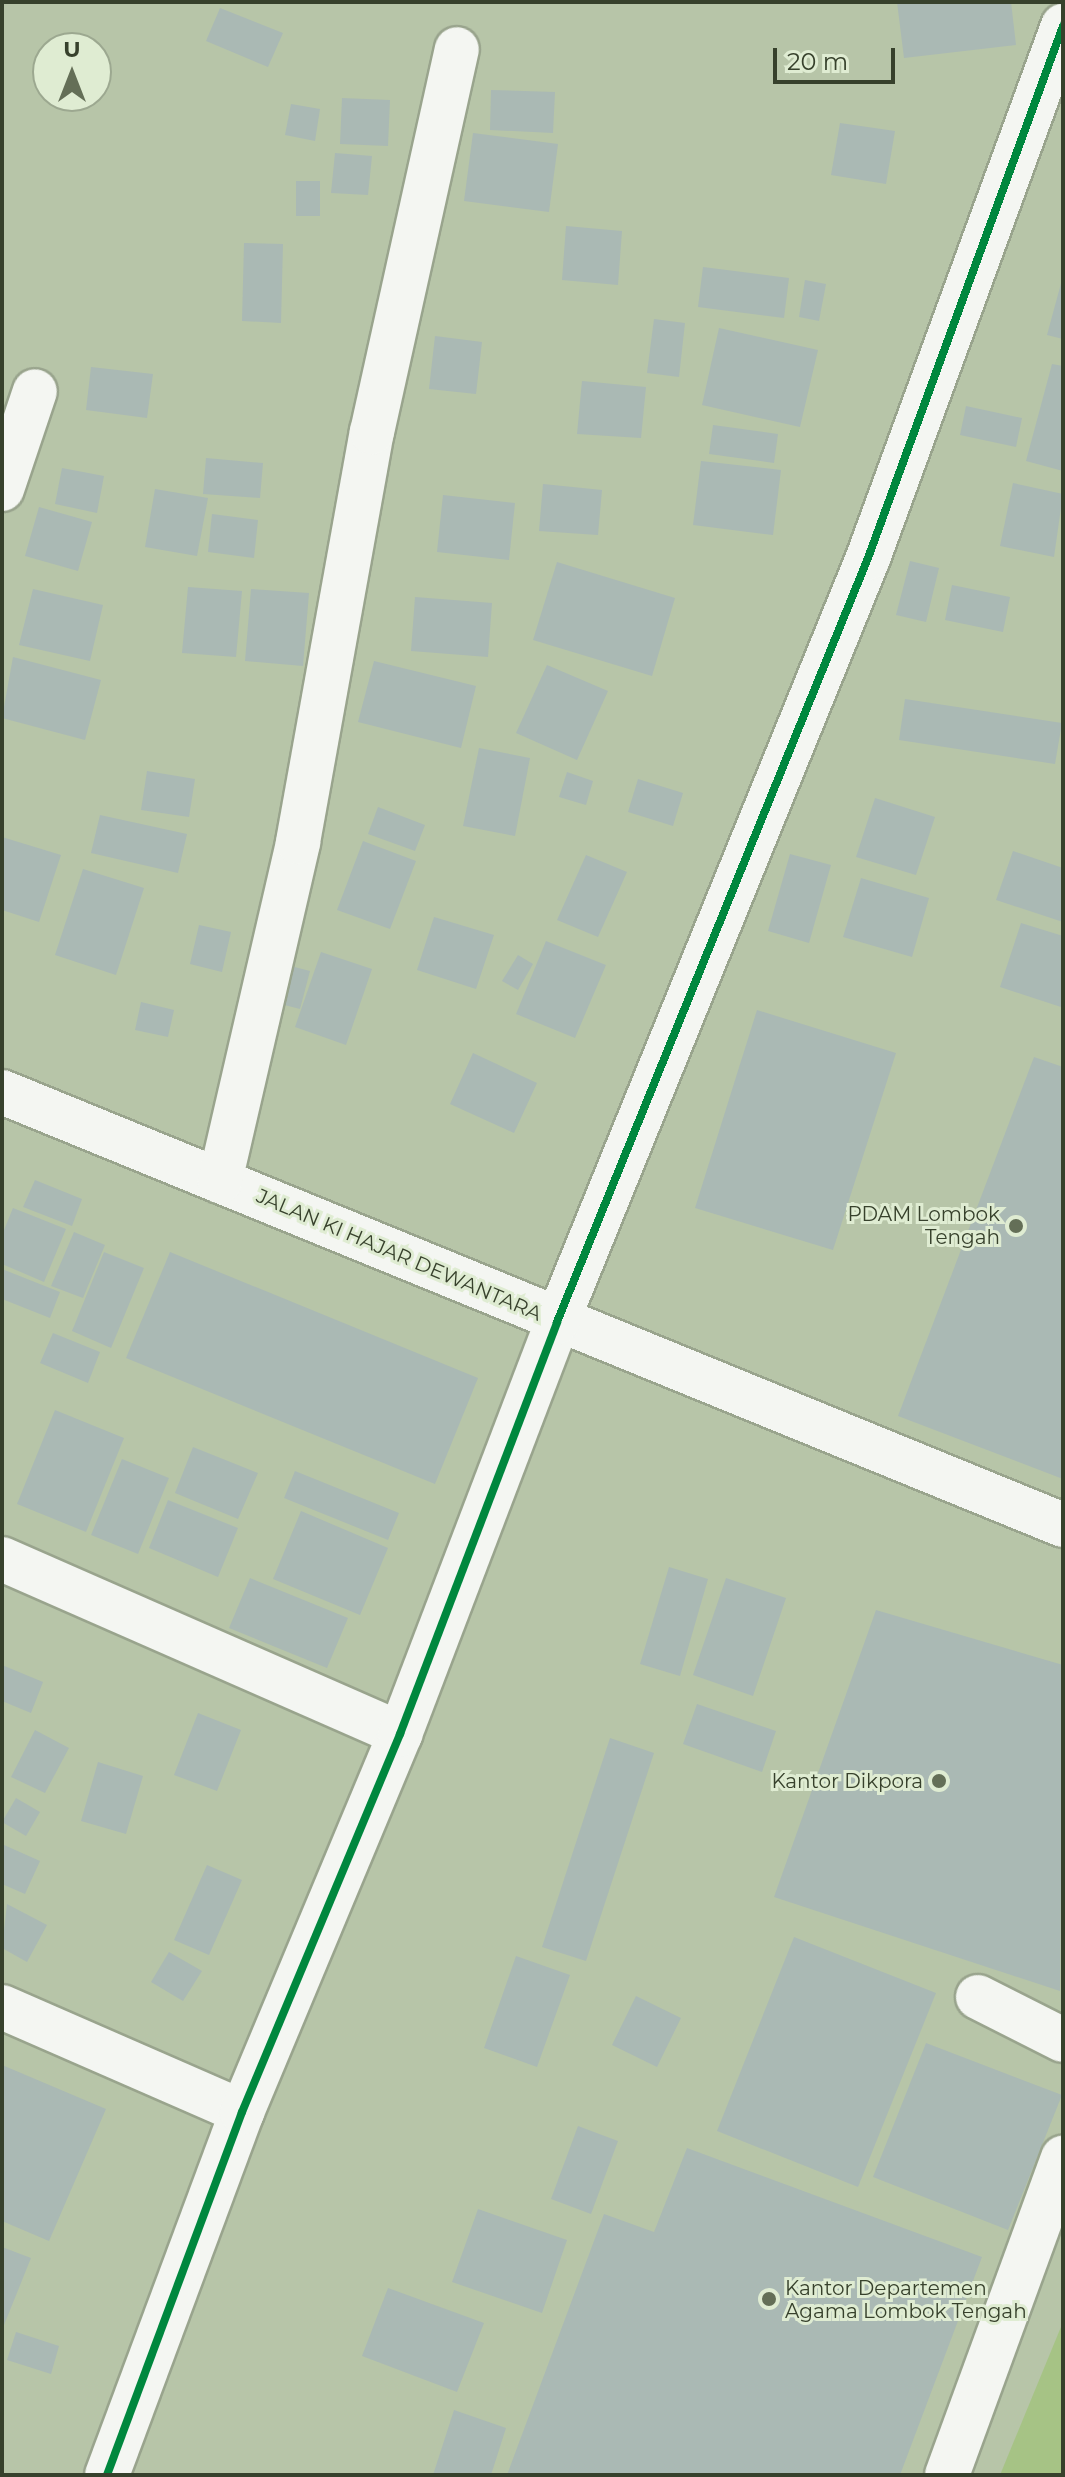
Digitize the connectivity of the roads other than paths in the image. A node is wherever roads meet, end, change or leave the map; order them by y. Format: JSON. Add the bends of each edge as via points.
{"nodes":[{"id":1,"x":1063,"y":26,"type":"edge"},
{"id":2,"x":457,"y":49,"type":"dead end"},
{"id":3,"x":35,"y":391,"type":"dead end"},
{"id":4,"x":2,"y":489,"type":"edge"},
{"id":5,"x":2,"y":1092,"type":"edge"},
{"id":6,"x":220,"y":1181,"type":"junction"},
{"id":7,"x":557,"y":1322,"type":"junction"},
{"id":8,"x":1063,"y":1525,"type":"edge"},
{"id":9,"x":2,"y":1559,"type":"edge"},
{"id":10,"x":400,"y":1734,"type":"junction"},
{"id":11,"x":978,"y":1997,"type":"dead end"},
{"id":12,"x":2,"y":2007,"type":"edge"},
{"id":13,"x":1063,"y":2040,"type":"edge"},
{"id":14,"x":242,"y":2112,"type":"junction"},
{"id":15,"x":1063,"y":2158,"type":"edge"},
{"id":16,"x":107,"y":2475,"type":"edge"},
{"id":17,"x":947,"y":2475,"type":"edge"}],
"edges":[{"from":1,"to":7,"type":"street","via":[[868,558]]},
{"from":2,"to":6,"type":"street","via":[[372,432],[298,842]]},
{"from":3,"to":4,"type":"street"},
{"from":5,"to":6,"type":"street","name":"JALAN KI HAJAR DEWANTARA"},
{"from":6,"to":7,"type":"street","name":"JALAN KI HAJAR DEWANTARA"},
{"from":7,"to":8,"type":"street","name":"JALAN KI HAJAR DEWANTARA"},
{"from":7,"to":10,"type":"street"},
{"from":9,"to":10,"type":"street"},
{"from":10,"to":14,"type":"street"},
{"from":11,"to":13,"type":"street"},
{"from":12,"to":14,"type":"street"},
{"from":14,"to":16,"type":"street"},
{"from":15,"to":17,"type":"street"}]}
